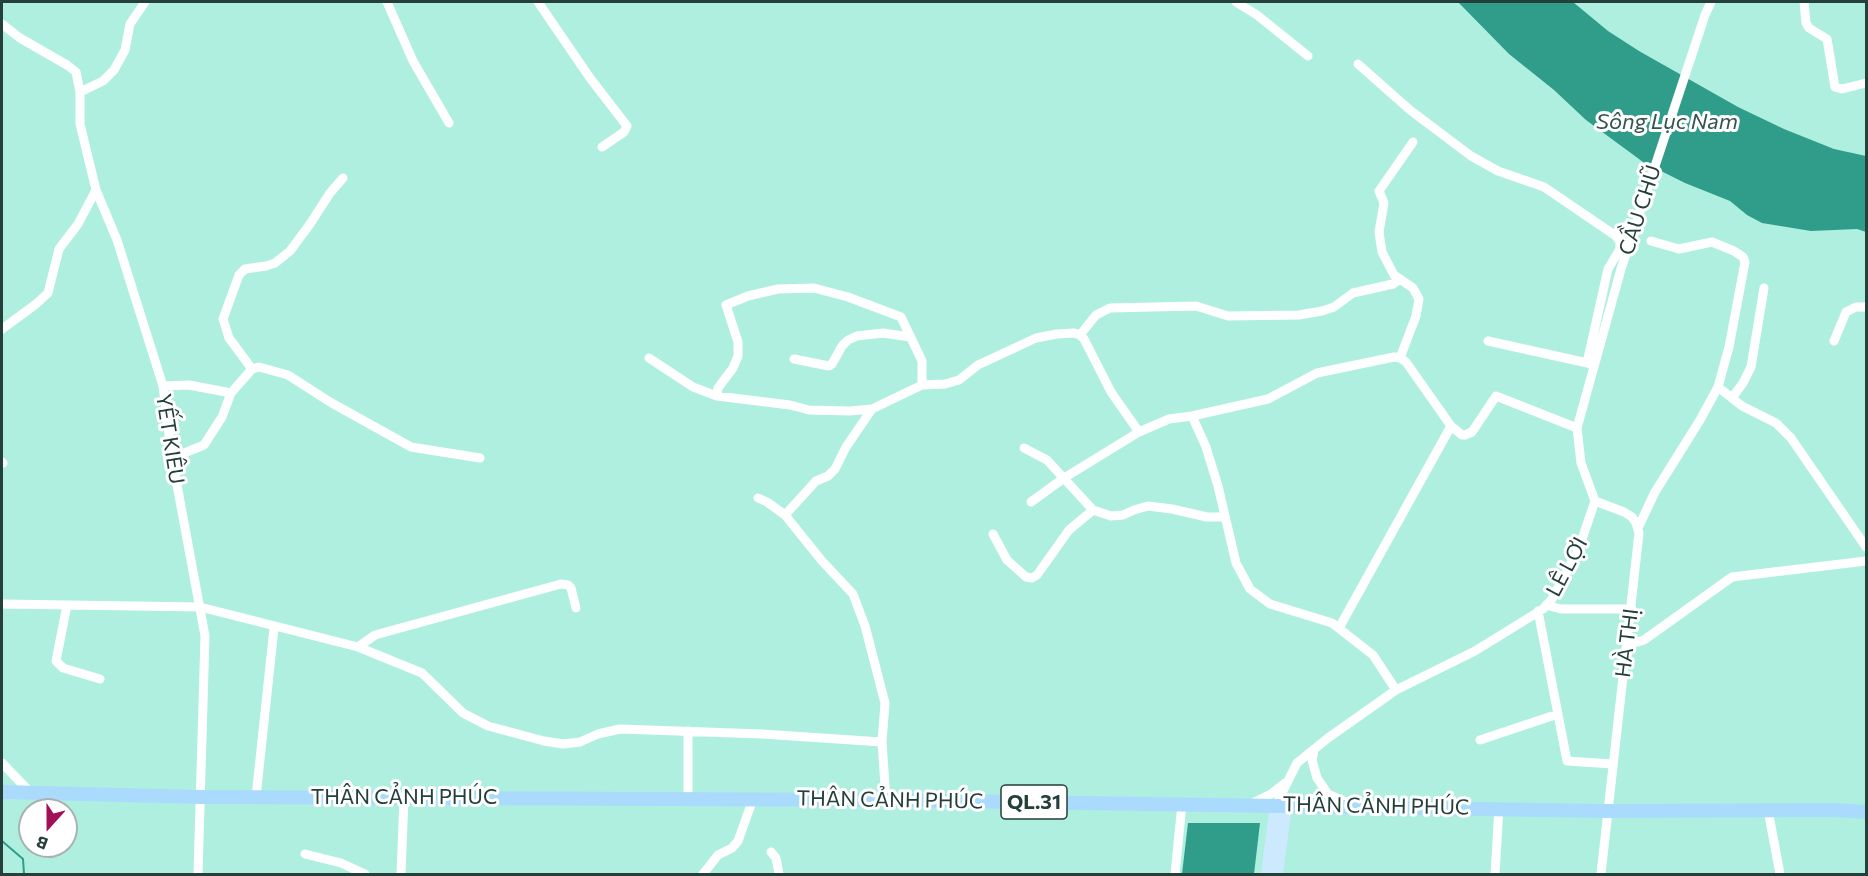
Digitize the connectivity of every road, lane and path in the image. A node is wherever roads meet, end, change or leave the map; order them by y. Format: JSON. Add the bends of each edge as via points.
{"nodes":[{"id":1,"x":145,"y":2,"type":"edge"},
{"id":2,"x":387,"y":2,"type":"edge"},
{"id":3,"x":538,"y":2,"type":"edge"},
{"id":4,"x":1236,"y":2,"type":"edge"},
{"id":5,"x":1804,"y":2,"type":"edge"},
{"id":6,"x":1709,"y":3,"type":"edge"},
{"id":7,"x":2,"y":24,"type":"edge"},
{"id":8,"x":1308,"y":56,"type":"dead end"},
{"id":9,"x":1358,"y":64,"type":"dead end"},
{"id":10,"x":1866,"y":83,"type":"edge"},
{"id":11,"x":80,"y":92,"type":"junction"},
{"id":12,"x":449,"y":123,"type":"dead end"},
{"id":13,"x":1413,"y":142,"type":"dead end"},
{"id":14,"x":602,"y":147,"type":"dead end"},
{"id":15,"x":343,"y":178,"type":"dead end"},
{"id":16,"x":96,"y":190,"type":"junction"},
{"id":17,"x":1651,"y":241,"type":"dead end"},
{"id":18,"x":1399,"y":280,"type":"junction"},
{"id":19,"x":1764,"y":288,"type":"dead end"},
{"id":20,"x":1866,"y":307,"type":"edge"},
{"id":21,"x":2,"y":330,"type":"edge"},
{"id":22,"x":1080,"y":335,"type":"junction"},
{"id":23,"x":909,"y":337,"type":"junction"},
{"id":24,"x":1488,"y":341,"type":"dead end"},
{"id":25,"x":1834,"y":341,"type":"dead end"},
{"id":26,"x":650,"y":358,"type":"dead end"},
{"id":27,"x":1400,"y":358,"type":"junction"},
{"id":28,"x":794,"y":359,"type":"dead end"},
{"id":29,"x":1591,"y":364,"type":"junction"},
{"id":30,"x":252,"y":369,"type":"junction"},
{"id":31,"x":922,"y":385,"type":"junction"},
{"id":32,"x":163,"y":386,"type":"junction"},
{"id":33,"x":1718,"y":387,"type":"junction"},
{"id":34,"x":231,"y":393,"type":"junction"},
{"id":35,"x":717,"y":396,"type":"junction"},
{"id":36,"x":1732,"y":398,"type":"junction"},
{"id":37,"x":872,"y":409,"type":"junction"},
{"id":38,"x":1192,"y":417,"type":"junction"},
{"id":39,"x":1450,"y":426,"type":"junction"},
{"id":40,"x":1577,"y":428,"type":"junction"},
{"id":41,"x":1138,"y":432,"type":"junction"},
{"id":42,"x":1024,"y":448,"type":"dead end"},
{"id":43,"x":172,"y":458,"type":"junction"},
{"id":44,"x":480,"y":458,"type":"dead end"},
{"id":45,"x":1064,"y":478,"type":"junction"},
{"id":46,"x":758,"y":498,"type":"dead end"},
{"id":47,"x":1595,"y":501,"type":"junction"},
{"id":48,"x":1032,"y":502,"type":"dead end"},
{"id":49,"x":1094,"y":510,"type":"junction"},
{"id":50,"x":785,"y":515,"type":"junction"},
{"id":51,"x":1225,"y":517,"type":"junction"},
{"id":52,"x":1638,"y":528,"type":"junction"},
{"id":53,"x":993,"y":534,"type":"dead end"},
{"id":54,"x":1866,"y":547,"type":"edge"},
{"id":55,"x":1866,"y":561,"type":"edge"},
{"id":56,"x":2,"y":604,"type":"edge"},
{"id":57,"x":67,"y":605,"type":"junction"},
{"id":58,"x":1546,"y":605,"type":"junction"},
{"id":59,"x":200,"y":608,"type":"junction"},
{"id":60,"x":576,"y":608,"type":"dead end"},
{"id":61,"x":1632,"y":609,"type":"junction"},
{"id":62,"x":1538,"y":611,"type":"junction"},
{"id":63,"x":274,"y":628,"type":"junction"},
{"id":64,"x":1339,"y":628,"type":"junction"},
{"id":65,"x":1628,"y":645,"type":"junction"},
{"id":66,"x":358,"y":647,"type":"junction"},
{"id":67,"x":100,"y":679,"type":"dead end"},
{"id":68,"x":1396,"y":690,"type":"junction"},
{"id":69,"x":1558,"y":714,"type":"junction"},
{"id":70,"x":688,"y":731,"type":"junction"},
{"id":71,"x":1480,"y":740,"type":"dead end"},
{"id":72,"x":882,"y":742,"type":"junction"},
{"id":73,"x":1314,"y":750,"type":"junction"},
{"id":74,"x":2,"y":763,"type":"edge"},
{"id":75,"x":1613,"y":764,"type":"junction"},
{"id":76,"x":1287,"y":781,"type":"junction"},
{"id":77,"x":2,"y":792,"type":"edge"},
{"id":78,"x":31,"y":793,"type":"junction"},
{"id":79,"x":201,"y":797,"type":"junction"},
{"id":80,"x":256,"y":797,"type":"junction"},
{"id":81,"x":404,"y":798,"type":"junction"},
{"id":82,"x":688,"y":799,"type":"junction"},
{"id":83,"x":753,"y":799,"type":"junction"},
{"id":84,"x":886,"y":800,"type":"junction"},
{"id":85,"x":1182,"y":804,"type":"junction"},
{"id":86,"x":1248,"y":805,"type":"junction"},
{"id":87,"x":1281,"y":805,"type":"junction"},
{"id":88,"x":1355,"y":806,"type":"junction"},
{"id":89,"x":1498,"y":808,"type":"junction"},
{"id":90,"x":1767,"y":810,"type":"junction"},
{"id":91,"x":1607,"y":811,"type":"junction"},
{"id":92,"x":1866,"y":812,"type":"edge"},
{"id":93,"x":771,"y":852,"type":"dead end"},
{"id":94,"x":304,"y":854,"type":"dead end"},
{"id":95,"x":198,"y":874,"type":"edge"},
{"id":96,"x":365,"y":874,"type":"edge"},
{"id":97,"x":401,"y":874,"type":"edge"},
{"id":98,"x":703,"y":874,"type":"edge"},
{"id":99,"x":779,"y":874,"type":"edge"},
{"id":100,"x":1175,"y":874,"type":"edge"},
{"id":101,"x":1267,"y":874,"type":"edge"},
{"id":102,"x":1277,"y":874,"type":"edge"},
{"id":103,"x":1495,"y":874,"type":"edge"},
{"id":104,"x":1601,"y":874,"type":"edge"},
{"id":105,"x":1780,"y":874,"type":"edge"}],
"edges":[{"from":1,"to":11,"type":"street","via":[[130,24],[125,50],[114,70],[103,81]]},
{"from":2,"to":12,"type":"street","via":[[413,62]]},
{"from":3,"to":14,"type":"street","via":[[627,126]]},
{"from":4,"to":8,"type":"street"},
{"from":5,"to":10,"type":"street","via":[[1809,28],[1827,39],[1835,87]]},
{"from":6,"to":29,"type":"street","name":"CẦU CHŨ"},
{"from":7,"to":11,"type":"street","via":[[20,39],[73,68]]},
{"from":9,"to":29,"type":"street","via":[[1471,156],[1498,171],[1544,187],[1616,236],[1620,249],[1608,269]]},
{"from":11,"to":16,"type":"street","name":"YẾT KIÊU","via":[[80,123]]},
{"from":13,"to":18,"type":"street","via":[[1379,191],[1384,203],[1380,244]]},
{"from":15,"to":30,"type":"street","via":[[290,250],[275,263],[245,269],[238,275],[223,319],[230,338]]},
{"from":16,"to":21,"type":"street","via":[[60,249],[48,293]]},
{"from":16,"to":32,"type":"street","name":"YẾT KIÊU","via":[[117,240]]},
{"from":17,"to":33,"type":"street","via":[[1679,249],[1712,242],[1743,257],[1729,347]]},
{"from":18,"to":22,"type":"street","via":[[1353,293],[1322,312],[1299,315],[1228,315],[1196,306],[1110,308],[1096,315]]},
{"from":18,"to":27,"type":"street","via":[[1413,288],[1419,299]]},
{"from":19,"to":36,"type":"street","via":[[1751,367]]},
{"from":20,"to":25,"type":"street","via":[[1846,312]]},
{"from":22,"to":31,"type":"street","via":[[1036,338],[978,365],[959,380]]},
{"from":22,"to":41,"type":"street"},
{"from":23,"to":28,"type":"street","via":[[883,333],[857,336],[842,346],[829,366]]},
{"from":23,"to":31,"type":"street","via":[[922,361]]},
{"from":23,"to":35,"type":"street","via":[[896,314],[827,291],[778,289],[748,296],[726,305],[738,342],[738,356]]},
{"from":24,"to":29,"type":"street"},
{"from":26,"to":35,"type":"street","via":[[693,387]]},
{"from":27,"to":38,"type":"street","via":[[1317,374],[1268,399]]},
{"from":27,"to":39,"type":"street"},
{"from":29,"to":40,"type":"street"},
{"from":30,"to":34,"type":"street"},
{"from":30,"to":44,"type":"street","via":[[259,367],[288,375],[411,447]]},
{"from":31,"to":37,"type":"street"},
{"from":32,"to":34,"type":"street","via":[[189,385]]},
{"from":32,"to":43,"type":"street","name":"YẾT KIÊU"},
{"from":33,"to":36,"type":"street"},
{"from":33,"to":52,"type":"street"},
{"from":34,"to":43,"type":"street","via":[[222,417],[204,445]]},
{"from":35,"to":37,"type":"street","via":[[809,410]]},
{"from":36,"to":54,"type":"street","via":[[1771,419],[1791,438]]},
{"from":37,"to":50,"type":"street","via":[[835,469],[816,481]]},
{"from":38,"to":41,"type":"street","via":[[1169,419]]},
{"from":38,"to":51,"type":"street","via":[[1206,447]]},
{"from":39,"to":40,"type":"street","via":[[1462,435],[1469,434],[1496,396]]},
{"from":39,"to":64,"type":"street"},
{"from":40,"to":47,"type":"street","via":[[1581,463]]},
{"from":41,"to":45,"type":"street"},
{"from":42,"to":45,"type":"street","via":[[1047,460]]},
{"from":43,"to":59,"type":"street","name":"YẾT KIÊU"},
{"from":45,"to":48,"type":"street"},
{"from":45,"to":49,"type":"street"},
{"from":46,"to":50,"type":"street"},
{"from":47,"to":52,"type":"street","via":[[1632,517]]},
{"from":47,"to":58,"type":"street","name":"LÊ LỢI","via":[[1579,548]]},
{"from":49,"to":51,"type":"street","via":[[1117,516],[1148,506]]},
{"from":49,"to":53,"type":"street","via":[[1070,530],[1032,578],[1007,560]]},
{"from":50,"to":72,"type":"street","via":[[854,594],[885,703]]},
{"from":51,"to":64,"type":"street","via":[[1236,563],[1250,589],[1270,604]]},
{"from":52,"to":61,"type":"street","name":"HÀ THỊ"},
{"from":55,"to":65,"type":"street","via":[[1732,577],[1644,640]]},
{"from":56,"to":57,"type":"street"},
{"from":57,"to":59,"type":"street"},
{"from":57,"to":67,"type":"street","via":[[56,661],[63,668]]},
{"from":58,"to":61,"type":"street","via":[[1561,609]]},
{"from":58,"to":62,"type":"street","name":"LÊ LỢI"},
{"from":59,"to":63,"type":"street"},
{"from":59,"to":79,"type":"street","name":"YẾT KIÊU","via":[[206,636]]},
{"from":60,"to":66,"type":"street","via":[[571,588],[561,584],[375,635]]},
{"from":61,"to":65,"type":"street","name":"HÀ THỊ"},
{"from":62,"to":68,"type":"street","name":"LÊ LỢI","via":[[1475,651]]},
{"from":62,"to":69,"type":"street"},
{"from":63,"to":66,"type":"street"},
{"from":63,"to":80,"type":"street"},
{"from":64,"to":68,"type":"street","via":[[1373,654]]},
{"from":65,"to":75,"type":"street","name":"HÀ THỊ"},
{"from":66,"to":70,"type":"street","via":[[422,673],[463,712],[488,726],[521,736],[563,744],[620,729]]},
{"from":68,"to":73,"type":"street","name":"LÊ LỢI"},
{"from":69,"to":71,"type":"street"},
{"from":69,"to":75,"type":"street","via":[[1568,761]]},
{"from":70,"to":72,"type":"street"},
{"from":70,"to":82,"type":"street"},
{"from":72,"to":84,"type":"street"},
{"from":73,"to":76,"type":"street","name":"LÊ LỢI","via":[[1298,763]]},
{"from":73,"to":88,"type":"street","via":[[1312,760],[1317,778],[1328,794]]},
{"from":74,"to":78,"type":"street"},
{"from":75,"to":91,"type":"street","name":"HÀ THỊ"},
{"from":76,"to":86,"type":"street","name":"LÊ LỢI"},
{"from":76,"to":87,"type":"street"},
{"from":77,"to":78,"type":"highway","number":"QL.31"},
{"from":78,"to":79,"type":"highway","number":"QL.31"},
{"from":79,"to":80,"type":"highway","name":"THÂN CẢNH PHÚC","number":"QL.31"},
{"from":79,"to":95,"type":"street","name":"YẾT KIÊU"},
{"from":80,"to":81,"type":"highway","name":"THÂN CẢNH PHÚC","number":"QL.31"},
{"from":81,"to":82,"type":"highway","name":"THÂN CẢNH PHÚC","number":"QL.31"},
{"from":81,"to":97,"type":"street"},
{"from":82,"to":83,"type":"highway","name":"THÂN CẢNH PHÚC","number":"QL.31"},
{"from":83,"to":84,"type":"highway","name":"THÂN CẢNH PHÚC","number":"QL.31"},
{"from":83,"to":98,"type":"street","via":[[738,841],[718,855]]},
{"from":84,"to":85,"type":"highway","name":"THÂN CẢNH PHÚC","number":"QL.31"},
{"from":85,"to":86,"type":"highway","name":"THÂN CẢNH PHÚC","number":"QL.31"},
{"from":85,"to":100,"type":"street"},
{"from":86,"to":87,"type":"highway","name":"THÂN CẢNH PHÚC","number":"QL.31"},
{"from":87,"to":88,"type":"highway","name":"THÂN CẢNH PHÚC","number":"QL.31"},
{"from":87,"to":101,"type":"main road"},
{"from":87,"to":102,"type":"main road"},
{"from":88,"to":89,"type":"highway","name":"THÂN CẢNH PHÚC","number":"QL.31"},
{"from":89,"to":91,"type":"highway","name":"THÂN CẢNH PHÚC","number":"QL.31"},
{"from":89,"to":103,"type":"street"},
{"from":90,"to":91,"type":"highway","name":"THÂN CẢNH PHÚC","number":"QL.31"},
{"from":90,"to":92,"type":"highway","name":"THÂN CẢNH PHÚC","number":"QL.31"},
{"from":90,"to":105,"type":"street"},
{"from":91,"to":104,"type":"street","name":"HÀ THỊ"},
{"from":93,"to":99,"type":"street"},
{"from":94,"to":96,"type":"street"}]}
